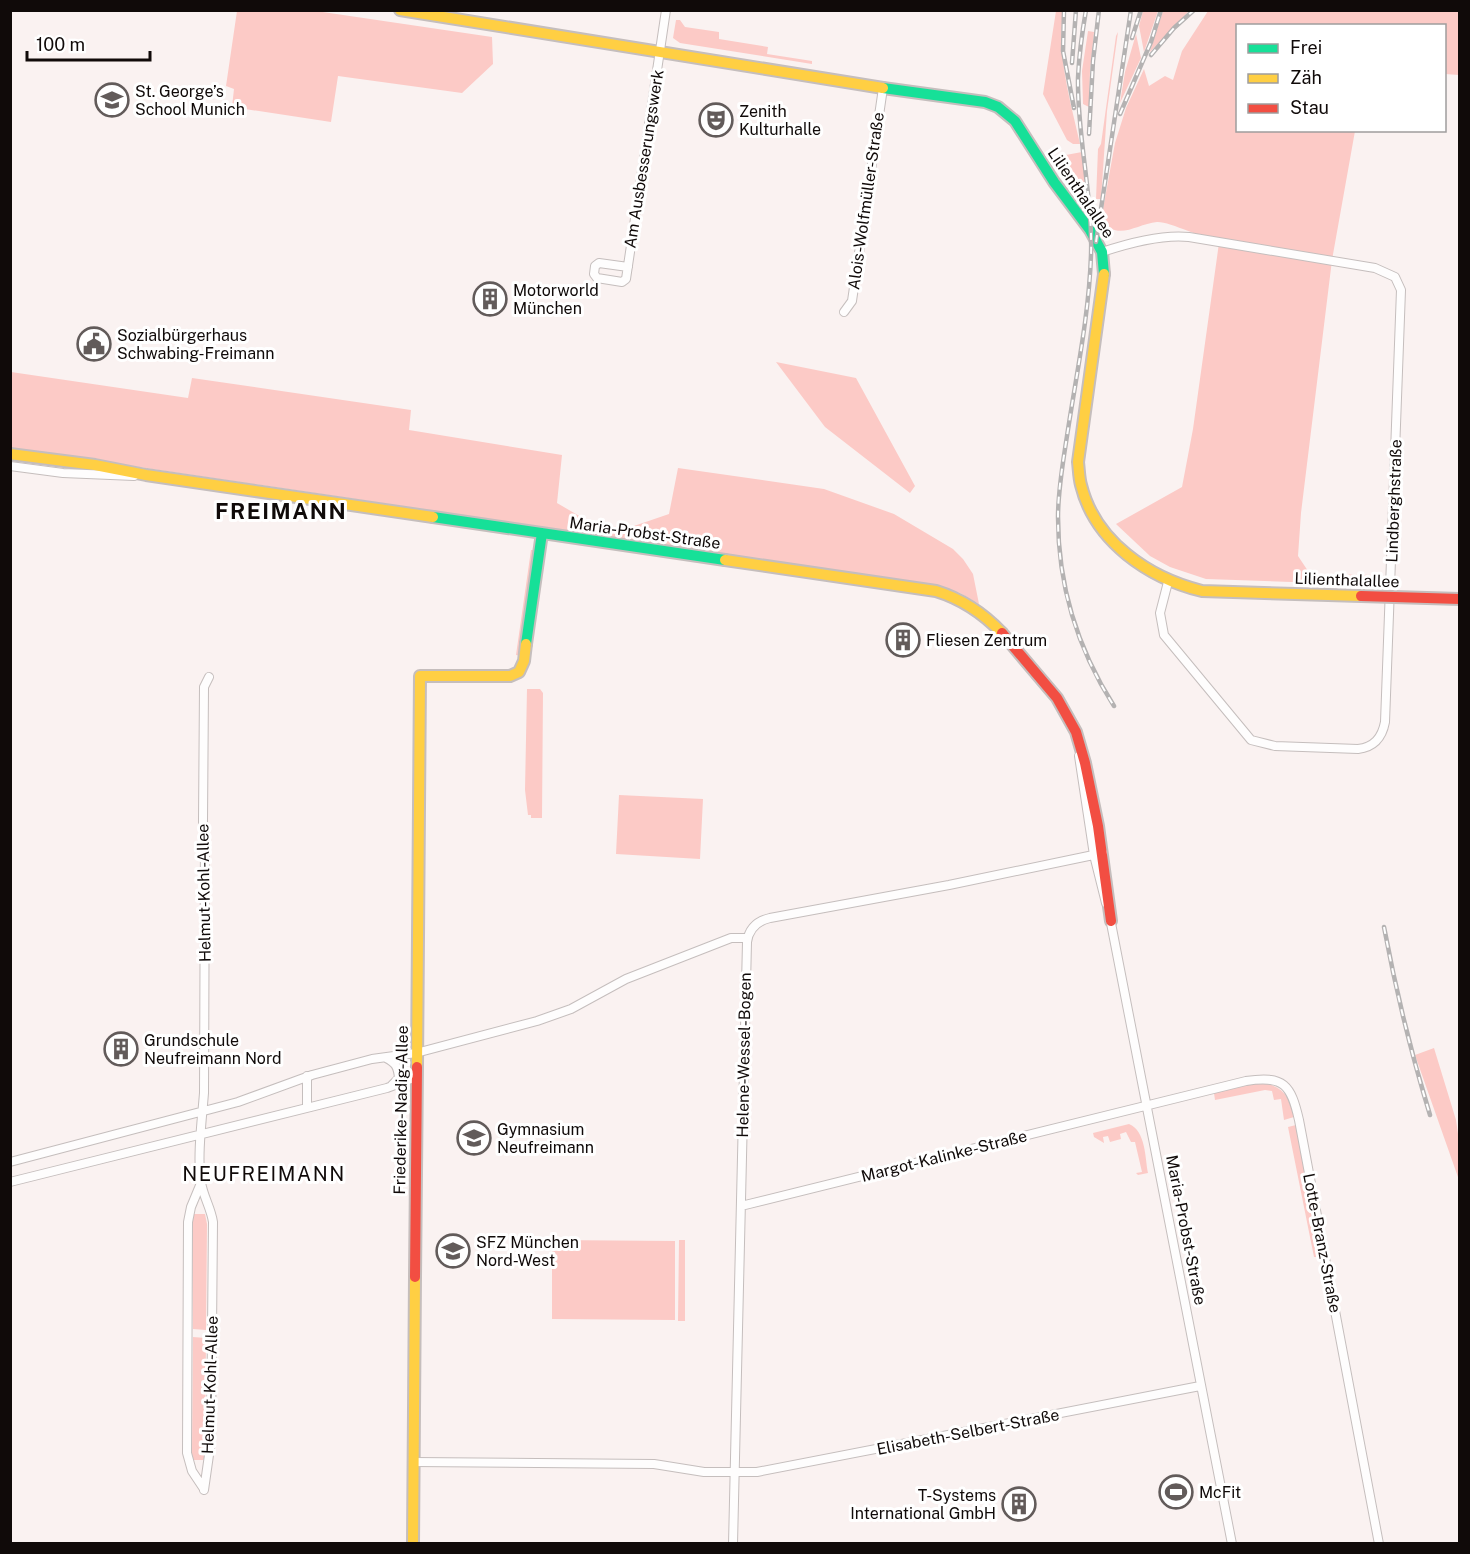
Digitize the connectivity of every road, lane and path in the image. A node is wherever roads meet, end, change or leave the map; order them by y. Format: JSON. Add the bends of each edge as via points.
{"nodes":[{"id":1,"x":400,"y":10,"type":"edge"},
{"id":2,"x":666,"y":10,"type":"edge"},
{"id":3,"x":660,"y":52,"type":"junction"},
{"id":4,"x":883,"y":88,"type":"junction"},
{"id":5,"x":1102,"y":252,"type":"junction"},
{"id":6,"x":628,"y":267,"type":"junction"},
{"id":7,"x":844,"y":312,"type":"dead end"},
{"id":8,"x":10,"y":454,"type":"edge"},
{"id":9,"x":10,"y":466,"type":"edge"},
{"id":10,"x":146,"y":475,"type":"junction"},
{"id":11,"x":542,"y":533,"type":"junction"},
{"id":12,"x":1168,"y":582,"type":"junction"},
{"id":13,"x":1460,"y":599,"type":"edge"},
{"id":14,"x":208,"y":677,"type":"dead end"},
{"id":15,"x":1099,"y":854,"type":"junction"},
{"id":16,"x":1111,"y":921,"type":"joint"},
{"id":17,"x":747,"y":938,"type":"junction"},
{"id":18,"x":416,"y":1053,"type":"junction"},
{"id":19,"x":385,"y":1057,"type":"junction"},
{"id":20,"x":307,"y":1076,"type":"junction"},
{"id":21,"x":416,"y":1077,"type":"junction"},
{"id":22,"x":393,"y":1085,"type":"junction"},
{"id":23,"x":1147,"y":1106,"type":"junction"},
{"id":24,"x":307,"y":1107,"type":"junction"},
{"id":25,"x":202,"y":1112,"type":"junction"},
{"id":26,"x":201,"y":1134,"type":"junction"},
{"id":27,"x":10,"y":1162,"type":"edge"},
{"id":28,"x":10,"y":1182,"type":"edge"},
{"id":29,"x":201,"y":1183,"type":"junction"},
{"id":30,"x":741,"y":1206,"type":"junction"},
{"id":31,"x":1200,"y":1386,"type":"junction"},
{"id":32,"x":413,"y":1461,"type":"junction"},
{"id":33,"x":735,"y":1473,"type":"junction"},
{"id":34,"x":413,"y":1544,"type":"edge"},
{"id":35,"x":733,"y":1544,"type":"edge"},
{"id":36,"x":1232,"y":1544,"type":"edge"},
{"id":37,"x":1379,"y":1544,"type":"edge"}],
"edges":[{"from":1,"to":3,"type":"street","name":"Lilienthalallee"},
{"from":2,"to":3,"type":"street","name":"Am Ausbesserungswerk"},
{"from":3,"to":4,"type":"street","name":"Lilienthalallee"},
{"from":3,"to":6,"type":"street","name":"Am Ausbesserungswerk"},
{"from":4,"to":5,"type":"street","name":"Lilienthalallee","via":[[985,102],[1004,111]]},
{"from":4,"to":7,"type":"street","name":"Alois-Wolfmüller-Straße","via":[[852,301]]},
{"from":5,"to":12,"type":"street","name":"Lilienthalallee","via":[[1104,280],[1079,452],[1080,488],[1089,511],[1103,530],[1138,564]]},
{"from":5,"to":12,"type":"street","name":"Lindberghstraße","via":[[1173,236],[1189,237],[1375,268],[1395,277],[1401,290],[1385,722],[1379,739],[1358,749],[1275,746],[1251,740],[1164,634],[1160,613]]},
{"from":6,"to":6,"type":"street","name":"Am Ausbesserungswerk","via":[[622,282],[597,278],[594,274],[599,263]]},
{"from":8,"to":10,"type":"street","name":"Maria-Probst-Straße"},
{"from":9,"to":10,"type":"street","name":"Maria-Probst-Straße","via":[[63,473]]},
{"from":10,"to":11,"type":"street","name":"Maria-Probst-Straße"},
{"from":11,"to":15,"type":"street","name":"Maria-Probst-Straße","via":[[933,591],[957,598],[987,617],[1065,710],[1086,763]]},
{"from":11,"to":18,"type":"street","name":"Friederike-Nadig-Allee","via":[[524,661],[519,672],[510,676],[420,676]]},
{"from":12,"to":13,"type":"street","name":"Lilienthalallee","bridge":true,"via":[[1202,591]]},
{"from":14,"to":25,"type":"street","name":"Helmut-Kohl-Allee","via":[[204,687]]},
{"from":15,"to":16,"type":"street","name":"Maria-Probst-Straße","via":[[1108,877]]},
{"from":15,"to":17,"type":"street","via":[[770,918],[756,924]]},
{"from":16,"to":23,"type":"street","name":"Maria-Probst-Straße"},
{"from":17,"to":18,"type":"street","via":[[731,938],[635,975],[549,1017]]},
{"from":17,"to":30,"type":"street","name":"Helene-Wessel-Bogen"},
{"from":18,"to":19,"type":"street"},
{"from":18,"to":21,"type":"street","name":"Friederike-Nadig-Allee"},
{"from":19,"to":20,"type":"street"},
{"from":19,"to":22,"type":"street","via":[[397,1067],[399,1078]]},
{"from":20,"to":24,"type":"street"},
{"from":20,"to":25,"type":"street"},
{"from":21,"to":22,"type":"street"},
{"from":21,"to":32,"type":"street","name":"Friederike-Nadig-Allee"},
{"from":22,"to":24,"type":"street"},
{"from":23,"to":30,"type":"street","name":"Margot-Kalinke-Straße"},
{"from":23,"to":31,"type":"street","name":"Maria-Probst-Straße"},
{"from":23,"to":37,"type":"street","name":"Lotte-Branz-Straße","via":[[1265,1078],[1281,1082],[1291,1094]]},
{"from":24,"to":26,"type":"street"},
{"from":25,"to":26,"type":"street","name":"Helmut-Kohl-Allee"},
{"from":25,"to":27,"type":"street"},
{"from":26,"to":28,"type":"street"},
{"from":26,"to":29,"type":"street","name":"Helmut-Kohl-Allee"},
{"from":29,"to":29,"type":"street","name":"Helmut-Kohl-Allee","via":[[188,1222],[187,1453],[204,1490],[211,1441],[213,1222]]},
{"from":30,"to":33,"type":"street","name":"Helene-Wessel-Bogen"},
{"from":31,"to":33,"type":"street","name":"Elisabeth-Selbert-Straße","via":[[784,1468]]},
{"from":31,"to":36,"type":"street","name":"Maria-Probst-Straße"},
{"from":32,"to":33,"type":"street","name":"Elisabeth-Selbert-Straße","via":[[647,1463]]},
{"from":32,"to":34,"type":"street","name":"Friederike-Nadig-Allee"},
{"from":33,"to":35,"type":"street","name":"Helene-Wessel-Bogen"}]}
